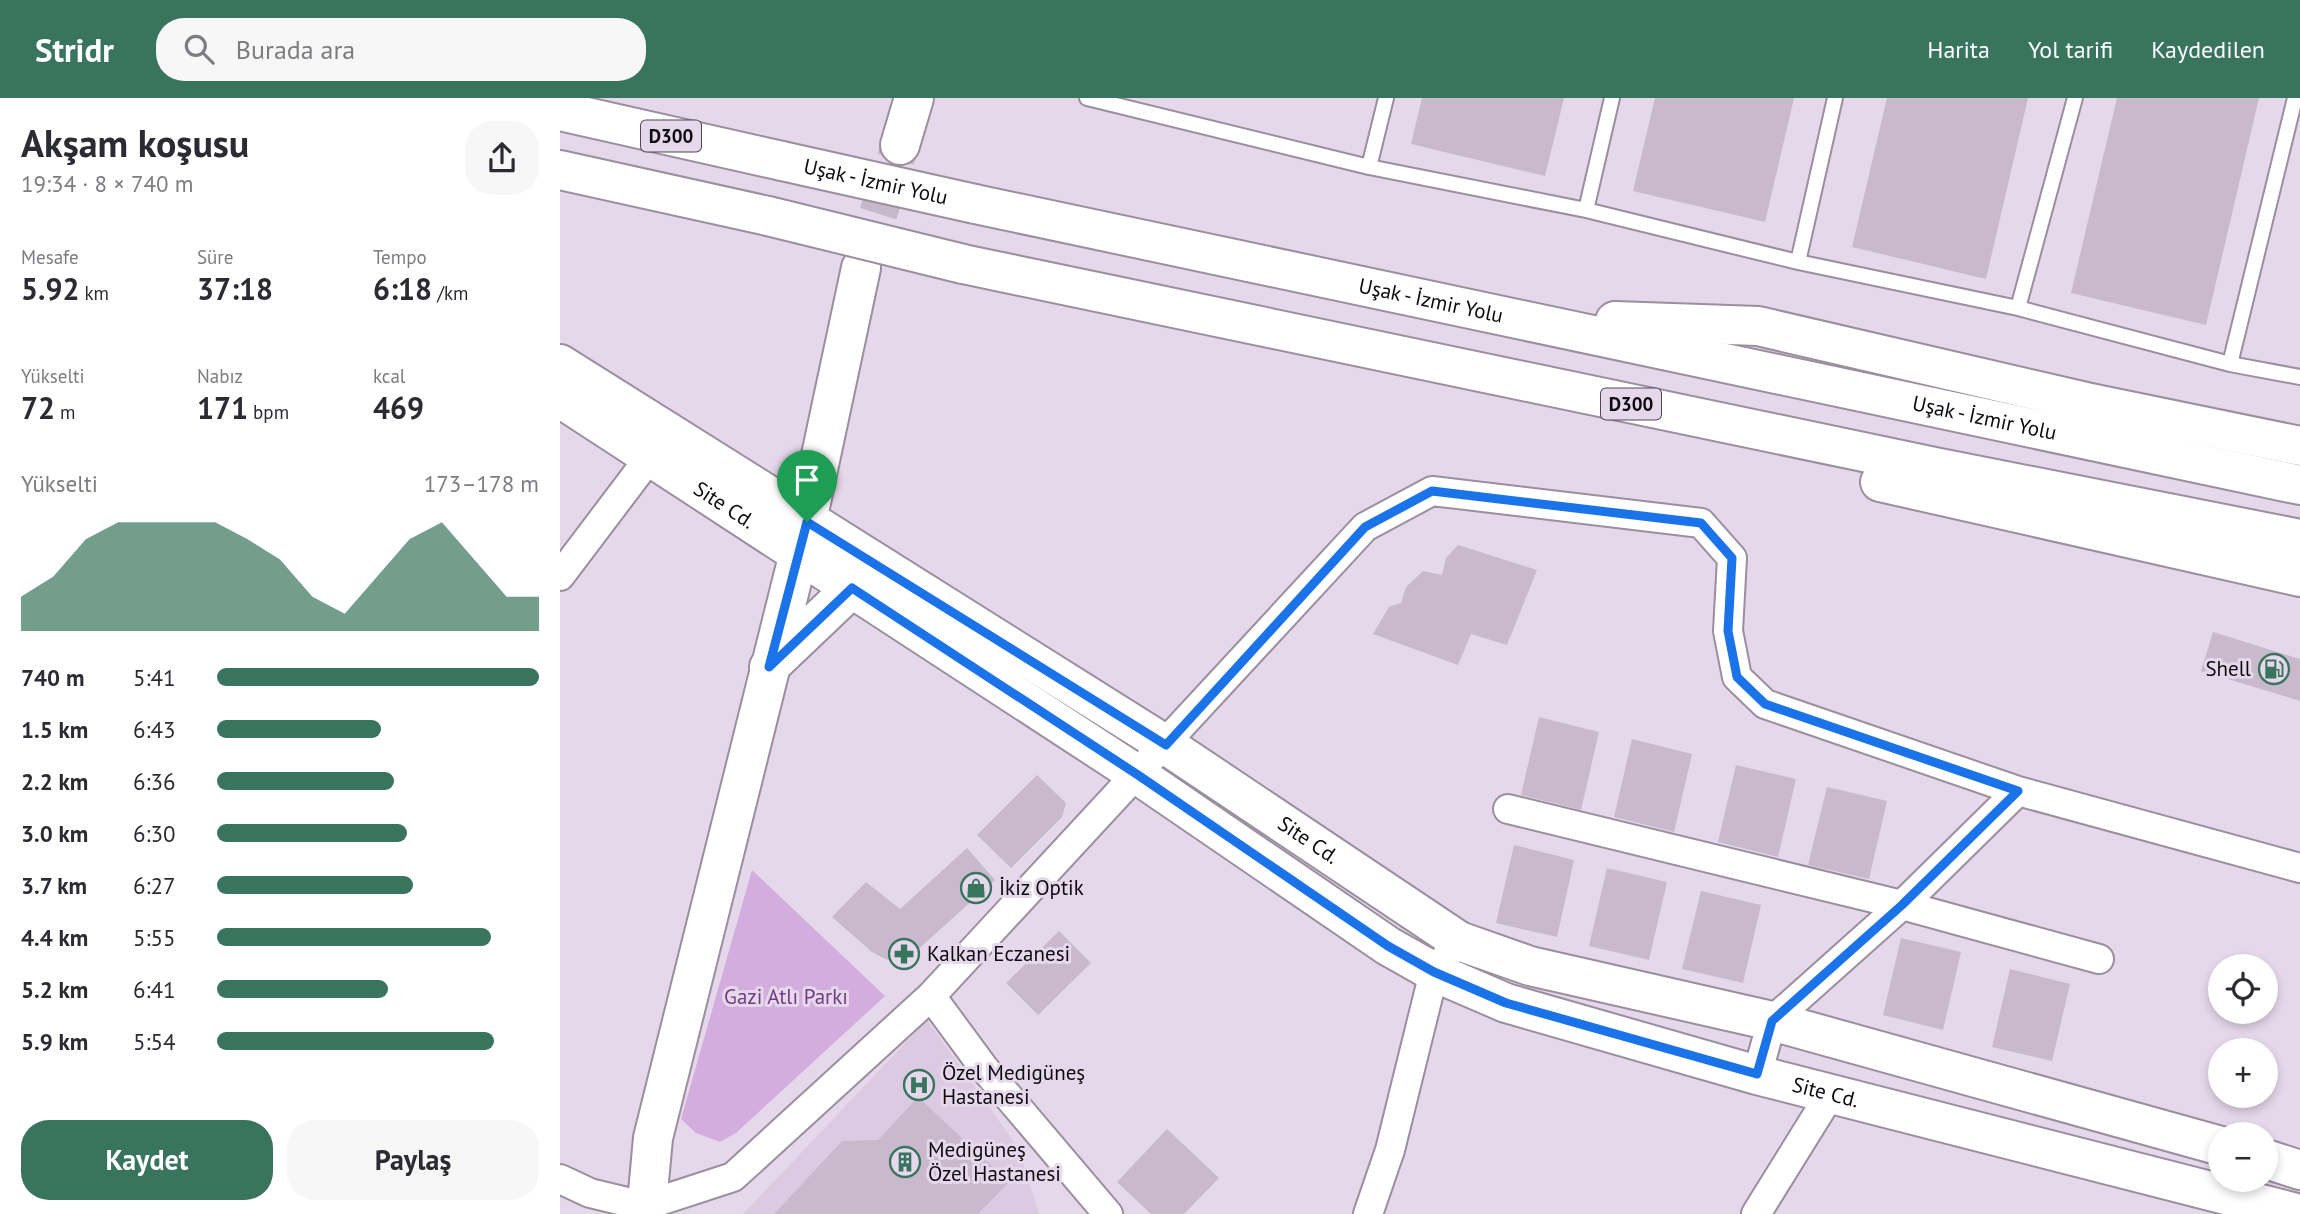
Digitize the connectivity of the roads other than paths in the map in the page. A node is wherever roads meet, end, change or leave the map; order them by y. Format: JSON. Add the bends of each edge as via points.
{"nodes":[{"id":1,"x":914,"y":98,"type":"edge"},
{"id":2,"x":1087,"y":98,"type":"edge"},
{"id":3,"x":1386,"y":98,"type":"edge"},
{"id":4,"x":1612,"y":98,"type":"edge"},
{"id":5,"x":1836,"y":98,"type":"edge"},
{"id":6,"x":2075,"y":98,"type":"edge"},
{"id":7,"x":2295,"y":98,"type":"edge"},
{"id":8,"x":560,"y":111,"type":"edge"},
{"id":9,"x":900,"y":145,"type":"tunnel mouth"},
{"id":10,"x":1370,"y":167,"type":"junction"},
{"id":11,"x":560,"y":170,"type":"edge"},
{"id":12,"x":1586,"y":210,"type":"junction"},
{"id":13,"x":1798,"y":261,"type":"junction"},
{"id":14,"x":861,"y":268,"type":"tunnel mouth"},
{"id":15,"x":2018,"y":308,"type":"junction"},
{"id":16,"x":1508,"y":317,"type":"junction"},
{"id":17,"x":560,"y":364,"type":"edge"},
{"id":18,"x":2230,"y":364,"type":"junction"},
{"id":19,"x":1490,"y":375,"type":"junction"},
{"id":20,"x":2300,"y":377,"type":"edge"},
{"id":21,"x":560,"y":398,"type":"edge"},
{"id":22,"x":2300,"y":446,"type":"edge"},
{"id":23,"x":650,"y":457,"type":"junction"},
{"id":24,"x":2300,"y":485,"type":"edge"},
{"id":25,"x":802,"y":537,"type":"junction"},
{"id":26,"x":2300,"y":539,"type":"edge"},
{"id":27,"x":560,"y":576,"type":"edge"},
{"id":28,"x":2300,"y":578,"type":"edge"},
{"id":29,"x":852,"y":588,"type":"junction"},
{"id":30,"x":769,"y":667,"type":"junction"},
{"id":31,"x":1166,"y":745,"type":"junction"},
{"id":32,"x":1138,"y":775,"type":"junction"},
{"id":33,"x":2018,"y":791,"type":"junction"},
{"id":34,"x":1508,"y":809,"type":"dead end"},
{"id":35,"x":2300,"y":868,"type":"edge"},
{"id":36,"x":1902,"y":905,"type":"junction"},
{"id":37,"x":1459,"y":941,"type":"junction"},
{"id":38,"x":2099,"y":959,"type":"dead end"},
{"id":39,"x":1434,"y":972,"type":"junction"},
{"id":40,"x":931,"y":996,"type":"junction"},
{"id":41,"x":1772,"y":1021,"type":"junction"},
{"id":42,"x":1757,"y":1074,"type":"junction"},
{"id":43,"x":1831,"y":1093,"type":"junction"},
{"id":44,"x":2208,"y":1142,"type":"edge"},
{"id":45,"x":2278,"y":1163,"type":"edge"},
{"id":46,"x":2300,"y":1170,"type":"edge"},
{"id":47,"x":560,"y":1179,"type":"edge"},
{"id":48,"x":645,"y":1210,"type":"edge"},
{"id":49,"x":1108,"y":1214,"type":"edge"},
{"id":50,"x":1368,"y":1214,"type":"edge"},
{"id":51,"x":1756,"y":1214,"type":"edge"},
{"id":52,"x":2300,"y":1214,"type":"edge"}],
"edges":[{"from":1,"to":9,"type":"main road"},
{"from":2,"to":10,"type":"lane"},
{"from":3,"to":10,"type":"lane"},
{"from":4,"to":12,"type":"lane"},
{"from":5,"to":13,"type":"lane"},
{"from":6,"to":15,"type":"lane"},
{"from":7,"to":18,"type":"lane"},
{"from":8,"to":16,"type":"main road","name":"Uşak - İzmir Yolu","number":"D300","bridge":true},
{"from":10,"to":12,"type":"lane"},
{"from":11,"to":19,"type":"main road","number":"D300","bridge":true,"via":[[964,264]]},
{"from":12,"to":13,"type":"lane"},
{"from":13,"to":15,"type":"lane"},
{"from":14,"to":25,"type":"main road"},
{"from":15,"to":18,"type":"lane"},
{"from":16,"to":22,"type":"main road","via":[[1758,327]]},
{"from":16,"to":24,"type":"main road","name":"Uşak - İzmir Yolu","number":"D300"},
{"from":17,"to":25,"type":"main road","name":"Site Cd."},
{"from":18,"to":20,"type":"lane"},
{"from":19,"to":26,"type":"main road","number":"D300"},
{"from":19,"to":28,"type":"main road","via":[[1735,450]]},
{"from":21,"to":23,"type":"main road","name":"Site Cd."},
{"from":23,"to":25,"type":"main road","name":"Site Cd."},
{"from":23,"to":27,"type":"street"},
{"from":25,"to":29,"type":"main road","name":"Site Cd."},
{"from":25,"to":30,"type":"main road"},
{"from":25,"to":31,"type":"main road","name":"Site Cd."},
{"from":29,"to":30,"type":"main road"},
{"from":29,"to":32,"type":"main road","name":"Site Cd."},
{"from":30,"to":48,"type":"main road","via":[[653,1139]]},
{"from":31,"to":32,"type":"street"},
{"from":31,"to":33,"type":"street","via":[[1365,527],[1432,491],[1701,523],[1732,558],[1728,631],[1737,677],[1765,704]]},
{"from":31,"to":37,"type":"main road","name":"Site Cd."},
{"from":32,"to":39,"type":"main road","name":"Site Cd.","via":[[1388,946]]},
{"from":32,"to":40,"type":"street"},
{"from":33,"to":35,"type":"street"},
{"from":33,"to":36,"type":"street"},
{"from":34,"to":36,"type":"street"},
{"from":36,"to":38,"type":"street"},
{"from":36,"to":41,"type":"street"},
{"from":37,"to":39,"type":"street"},
{"from":37,"to":41,"type":"main road","name":"Site Cd.","via":[[1530,966]]},
{"from":39,"to":42,"type":"main road","name":"Site Cd.","via":[[1506,1003]]},
{"from":39,"to":50,"type":"street","via":[[1390,1150]]},
{"from":40,"to":48,"type":"street","via":[[733,1177]]},
{"from":40,"to":49,"type":"street","via":[[984,1068]]},
{"from":41,"to":42,"type":"street"},
{"from":41,"to":44,"type":"main road","name":"Site Cd."},
{"from":42,"to":43,"type":"main road","name":"Site Cd."},
{"from":43,"to":51,"type":"street"},
{"from":43,"to":52,"type":"main road","name":"Site Cd."},
{"from":45,"to":46,"type":"main road"},
{"from":47,"to":48,"type":"street"}]}
